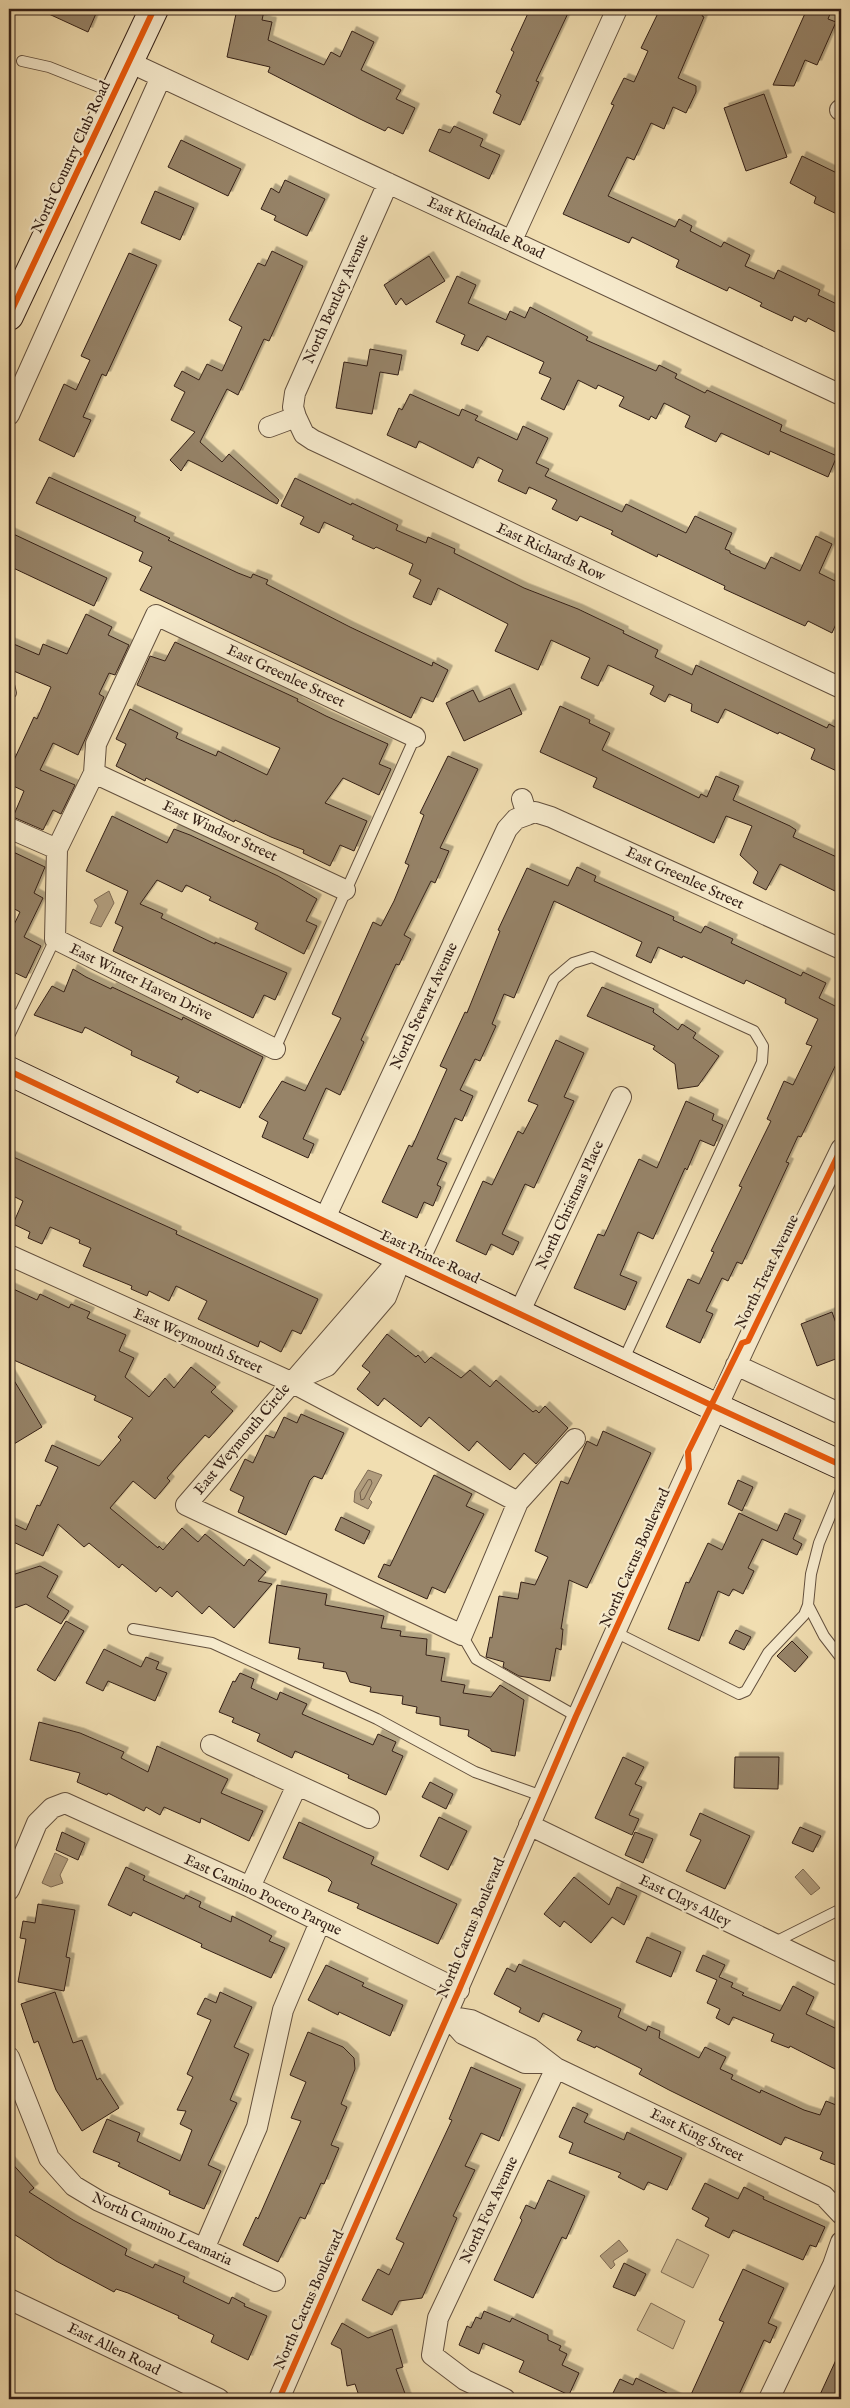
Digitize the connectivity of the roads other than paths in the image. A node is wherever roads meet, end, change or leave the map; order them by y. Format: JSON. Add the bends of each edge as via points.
{"nodes":[{"id":1,"x":154,"y":9,"type":"edge"},
{"id":2,"x":617,"y":9,"type":"edge"},
{"id":3,"x":22,"y":61,"type":"dead end"},
{"id":4,"x":130,"y":62,"type":"junction"},
{"id":5,"x":161,"y":77,"type":"junction"},
{"id":6,"x":115,"y":93,"type":"junction"},
{"id":7,"x":388,"y":183,"type":"junction"},
{"id":8,"x":512,"y":240,"type":"junction"},
{"id":9,"x":9,"y":316,"type":"edge"},
{"id":10,"x":841,"y":395,"type":"edge"},
{"id":11,"x":9,"y":415,"type":"edge"},
{"id":12,"x":296,"y":417,"type":"junction"},
{"id":13,"x":269,"y":427,"type":"dead end"},
{"id":14,"x":841,"y":688,"type":"edge"},
{"id":15,"x":415,"y":737,"type":"joint"},
{"id":16,"x":94,"y":773,"type":"junction"},
{"id":17,"x":525,"y":807,"type":"joint"},
{"id":18,"x":9,"y":828,"type":"edge"},
{"id":19,"x":57,"y":849,"type":"junction"},
{"id":20,"x":345,"y":890,"type":"junction"},
{"id":21,"x":55,"y":939,"type":"junction"},
{"id":22,"x":841,"y":949,"type":"edge"},
{"id":23,"x":13,"y":1014,"type":"edge"},
{"id":24,"x":9,"y":1036,"type":"edge"},
{"id":25,"x":275,"y":1049,"type":"joint"},
{"id":26,"x":9,"y":1070,"type":"edge"},
{"id":27,"x":621,"y":1097,"type":"dead end"},
{"id":28,"x":841,"y":1149,"type":"edge"},
{"id":29,"x":324,"y":1220,"type":"junction"},
{"id":30,"x":9,"y":1255,"type":"edge"},
{"id":31,"x":411,"y":1262,"type":"junction"},
{"id":32,"x":518,"y":1313,"type":"junction"},
{"id":33,"x":622,"y":1362,"type":"junction"},
{"id":34,"x":736,"y":1365,"type":"junction"},
{"id":35,"x":291,"y":1382,"type":"junction"},
{"id":36,"x":718,"y":1408,"type":"junction"},
{"id":37,"x":841,"y":1414,"type":"edge"},
{"id":38,"x":575,"y":1439,"type":"dead end"},
{"id":39,"x":841,"y":1465,"type":"edge"},
{"id":40,"x":841,"y":1490,"type":"edge"},
{"id":41,"x":518,"y":1502,"type":"junction"},
{"id":42,"x":808,"y":1605,"type":"junction"},
{"id":43,"x":133,"y":1629,"type":"dead end"},
{"id":44,"x":615,"y":1632,"type":"junction"},
{"id":45,"x":462,"y":1635,"type":"junction"},
{"id":46,"x":841,"y":1658,"type":"edge"},
{"id":47,"x":576,"y":1716,"type":"junction"},
{"id":48,"x":211,"y":1745,"type":"dead end"},
{"id":49,"x":297,"y":1785,"type":"junction"},
{"id":50,"x":542,"y":1796,"type":"junction"},
{"id":51,"x":369,"y":1818,"type":"dead end"},
{"id":52,"x":529,"y":1825,"type":"junction"},
{"id":53,"x":250,"y":1887,"type":"junction"},
{"id":54,"x":9,"y":1890,"type":"edge"},
{"id":55,"x":841,"y":1908,"type":"edge"},
{"id":56,"x":320,"y":1922,"type":"junction"},
{"id":57,"x":772,"y":1943,"type":"junction"},
{"id":58,"x":841,"y":1976,"type":"edge"},
{"id":59,"x":459,"y":1990,"type":"junction"},
{"id":60,"x":447,"y":2016,"type":"junction"},
{"id":61,"x":9,"y":2057,"type":"edge"},
{"id":62,"x":552,"y":2066,"type":"junction"},
{"id":63,"x":841,"y":2214,"type":"edge"},
{"id":64,"x":841,"y":2242,"type":"edge"},
{"id":65,"x":204,"y":2250,"type":"junction"},
{"id":66,"x":275,"y":2281,"type":"dead end"},
{"id":67,"x":9,"y":2299,"type":"edge"},
{"id":68,"x":219,"y":2399,"type":"edge"},
{"id":69,"x":279,"y":2399,"type":"edge"},
{"id":70,"x":505,"y":2399,"type":"edge"},
{"id":71,"x":769,"y":2399,"type":"edge"}],
"edges":[{"from":1,"to":4,"type":"main road","name":"North Country Club Road"},
{"from":2,"to":8,"type":"street"},
{"from":3,"to":6,"type":"lane","via":[[49,66]]},
{"from":4,"to":5,"type":"street","name":"East Kleindale Road"},
{"from":4,"to":6,"type":"main road","name":"North Country Club Road"},
{"from":5,"to":7,"type":"street","name":"East Kleindale Road"},
{"from":5,"to":11,"type":"street"},
{"from":6,"to":9,"type":"main road","name":"North Country Club Road"},
{"from":7,"to":8,"type":"street","name":"East Kleindale Road"},
{"from":7,"to":12,"type":"street","name":"North Bentley Avenue","via":[[295,393],[293,407]]},
{"from":8,"to":10,"type":"street","name":"East Kleindale Road"},
{"from":12,"to":13,"type":"street"},
{"from":12,"to":14,"type":"street","name":"East Richards Row","via":[[304,434],[313,440]]},
{"from":15,"to":16,"type":"street","name":"East Greenlee Street","via":[[156,616],[96,744]]},
{"from":15,"to":20,"type":"lane"},
{"from":16,"to":19,"type":"street"},
{"from":16,"to":20,"type":"street","name":"East Windsor Street"},
{"from":17,"to":22,"type":"street","name":"East Greenlee Street"},
{"from":17,"to":29,"type":"street","name":"North Stewart Avenue","via":[[507,830]]},
{"from":18,"to":19,"type":"street"},
{"from":19,"to":21,"type":"street","name":"East Winter Haven Drive"},
{"from":20,"to":25,"type":"lane"},
{"from":21,"to":23,"type":"lane"},
{"from":21,"to":25,"type":"street","name":"East Winter Haven Drive"},
{"from":23,"to":24,"type":"lane"},
{"from":26,"to":29,"type":"main road","name":"East Prince Road"},
{"from":27,"to":32,"type":"street","name":"North Christmas Place"},
{"from":28,"to":34,"type":"street","name":"North Treat Avenue"},
{"from":29,"to":31,"type":"main road","name":"East Prince Road"},
{"from":30,"to":35,"type":"street","name":"East Weymouth Street"},
{"from":31,"to":32,"type":"main road","name":"East Prince Road"},
{"from":31,"to":33,"type":"lane","via":[[554,979],[573,963],[592,957],[754,1031],[763,1046],[762,1062]]},
{"from":31,"to":35,"type":"street","via":[[386,1298],[326,1366]]},
{"from":32,"to":33,"type":"main road","name":"East Prince Road"},
{"from":33,"to":36,"type":"main road","name":"East Prince Road"},
{"from":34,"to":36,"type":"street","name":"North Treat Avenue"},
{"from":34,"to":37,"type":"street"},
{"from":35,"to":41,"type":"street","name":"East Weymouth Street"},
{"from":35,"to":45,"type":"street","name":"East Weymouth Circle","via":[[186,1506]]},
{"from":36,"to":39,"type":"main road","name":"East Prince Road"},
{"from":36,"to":44,"type":"street","name":"North Cactus Boulevard"},
{"from":38,"to":41,"type":"street"},
{"from":40,"to":42,"type":"lane","via":[[819,1543]]},
{"from":41,"to":45,"type":"street"},
{"from":42,"to":44,"type":"lane","via":[[804,1615],[758,1668],[746,1691],[739,1694]]},
{"from":42,"to":46,"type":"lane","via":[[824,1636]]},
{"from":43,"to":50,"type":"lane","via":[[212,1643],[377,1719],[475,1772]]},
{"from":44,"to":47,"type":"street","name":"North Cactus Boulevard"},
{"from":45,"to":47,"type":"lane","via":[[476,1659]]},
{"from":47,"to":50,"type":"street","name":"North Cactus Boulevard"},
{"from":48,"to":49,"type":"street"},
{"from":49,"to":51,"type":"street"},
{"from":49,"to":53,"type":"street"},
{"from":50,"to":52,"type":"street","name":"North Cactus Boulevard"},
{"from":52,"to":57,"type":"street","name":"East Clays Alley"},
{"from":52,"to":59,"type":"street","name":"North Cactus Boulevard"},
{"from":53,"to":54,"type":"street","name":"East Camino Pocero Parque","via":[[65,1803],[52,1808],[37,1823]]},
{"from":53,"to":56,"type":"street","name":"East Camino Pocero Parque"},
{"from":55,"to":57,"type":"lane"},
{"from":56,"to":59,"type":"street","name":"East Camino Pocero Parque"},
{"from":56,"to":65,"type":"street","via":[[283,2010],[257,2127]]},
{"from":57,"to":58,"type":"street","name":"East Clays Alley"},
{"from":59,"to":60,"type":"street","name":"North Cactus Boulevard"},
{"from":60,"to":62,"type":"street","name":"East King Street","via":[[471,2020],[530,2048]]},
{"from":60,"to":69,"type":"street","name":"North Cactus Boulevard"},
{"from":61,"to":65,"type":"street","name":"North Camino Leamaria","via":[[49,2158],[74,2186],[99,2202]]},
{"from":62,"to":63,"type":"street","name":"East King Street","via":[[824,2196]]},
{"from":62,"to":70,"type":"street","name":"North Fox Avenue","via":[[438,2318],[432,2355],[465,2380]]},
{"from":64,"to":71,"type":"street"},
{"from":65,"to":66,"type":"street","name":"North Camino Leamaria"},
{"from":67,"to":68,"type":"street","name":"East Allen Road"}]}
